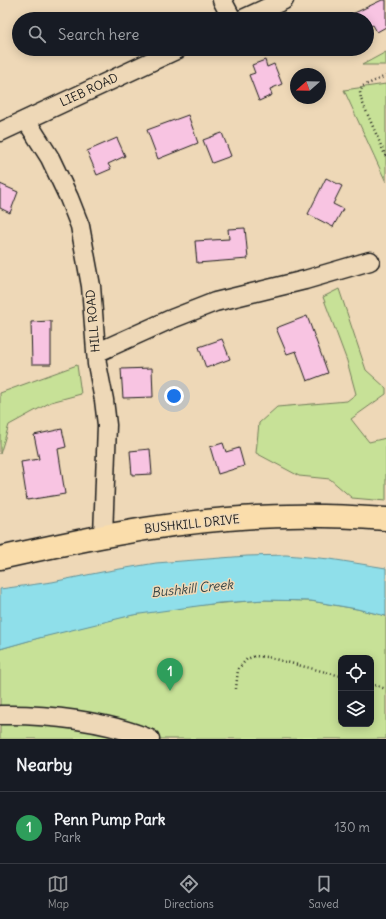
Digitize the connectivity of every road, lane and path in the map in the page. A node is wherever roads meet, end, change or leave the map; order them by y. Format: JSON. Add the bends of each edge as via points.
{"nodes":[{"id":1,"x":222,"y":0,"type":"edge"},
{"id":2,"x":284,"y":0,"type":"edge"},
{"id":3,"x":228,"y":12,"type":"edge"},
{"id":4,"x":258,"y":12,"type":"edge"},
{"id":5,"x":163,"y":56,"type":"edge"},
{"id":6,"x":386,"y":76,"type":"edge"},
{"id":7,"x":26,"y":120,"type":"junction"},
{"id":8,"x":0,"y":132,"type":"edge"},
{"id":9,"x":386,"y":157,"type":"edge"},
{"id":10,"x":370,"y":261,"type":"dead end"},
{"id":11,"x":96,"y":353,"type":"junction"},
{"id":12,"x":386,"y":519,"type":"edge"},
{"id":13,"x":103,"y":536,"type":"junction"},
{"id":14,"x":0,"y":558,"type":"edge"},
{"id":15,"x":338,"y":675,"type":"edge"},
{"id":16,"x":374,"y":685,"type":"edge"},
{"id":17,"x":236,"y":689,"type":"dead end"},
{"id":18,"x":386,"y":689,"type":"edge"},
{"id":19,"x":0,"y":715,"type":"edge"},
{"id":20,"x":150,"y":739,"type":"edge"}],
"edges":[{"from":1,"to":3,"type":"street"},
{"from":2,"to":4,"type":"street"},
{"from":5,"to":7,"type":"street","name":"LIEB ROAD"},
{"from":6,"to":9,"type":"path","via":[[363,86],[360,92],[360,99]]},
{"from":7,"to":8,"type":"street","name":"LIEB ROAD"},
{"from":7,"to":11,"type":"street","name":"HILL ROAD","via":[[50,158],[70,198],[80,226],[91,286]]},
{"from":10,"to":11,"type":"street","via":[[215,302]]},
{"from":11,"to":13,"type":"street","name":"HILL ROAD","via":[[107,426]]},
{"from":12,"to":13,"type":"main road","name":"BUSHKILL DRIVE","via":[[308,515],[228,518]]},
{"from":13,"to":14,"type":"main road","name":"BUSHKILL DRIVE"},
{"from":15,"to":17,"type":"path","via":[[255,656],[247,659],[238,669]]},
{"from":16,"to":18,"type":"path"},
{"from":19,"to":20,"type":"street","via":[[24,714],[86,722],[136,733]]}]}
